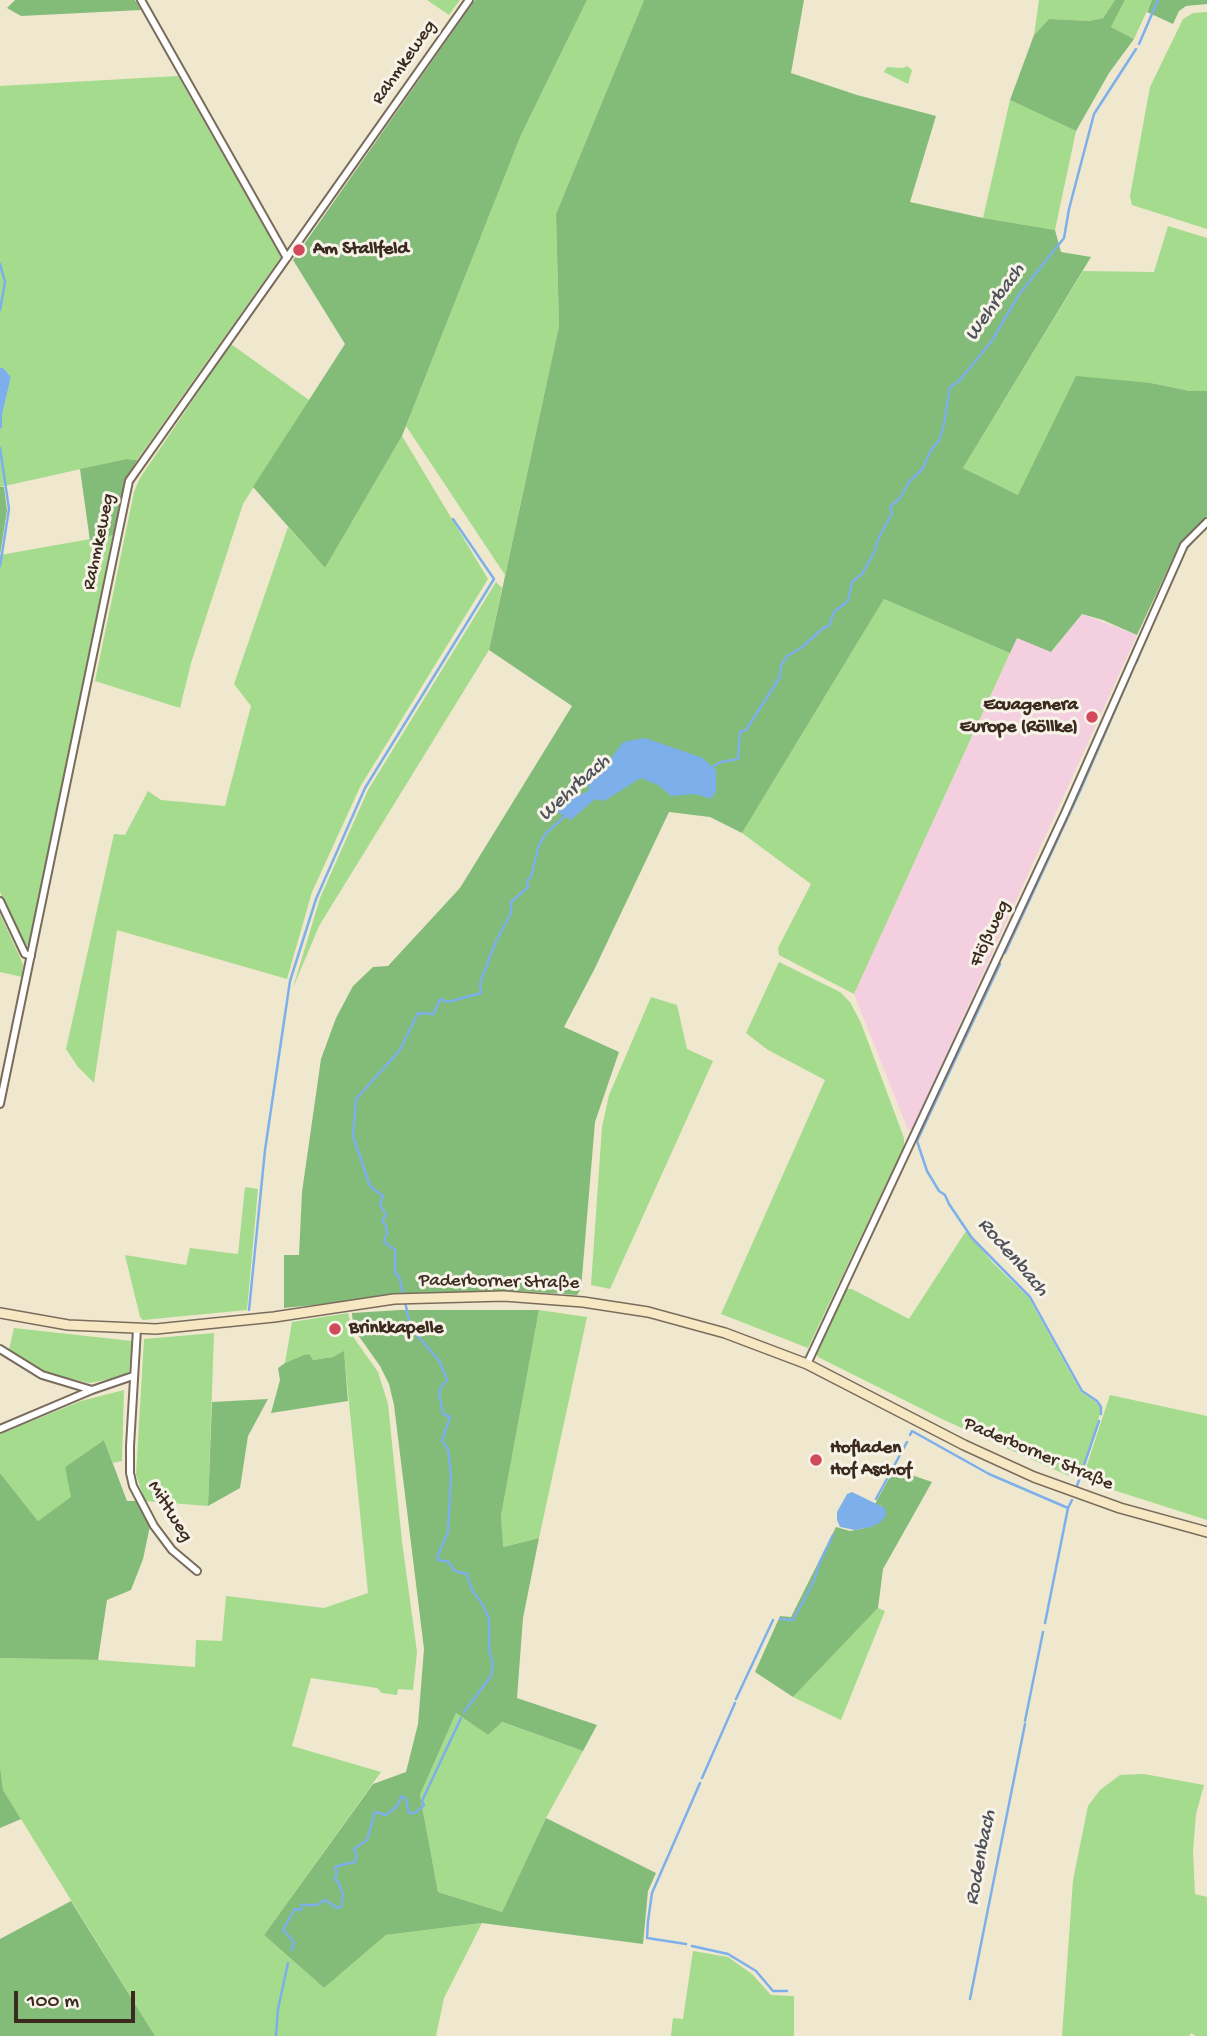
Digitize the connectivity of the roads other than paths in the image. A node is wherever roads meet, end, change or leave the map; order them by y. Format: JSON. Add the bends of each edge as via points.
{"nodes":[{"id":1,"x":141,"y":0,"type":"edge"},
{"id":2,"x":469,"y":0,"type":"edge"},
{"id":3,"x":287,"y":258,"type":"junction"},
{"id":4,"x":1207,"y":522,"type":"edge"},
{"id":5,"x":0,"y":901,"type":"edge"},
{"id":6,"x":31,"y":956,"type":"junction"},
{"id":7,"x":0,"y":1104,"type":"edge"},
{"id":8,"x":0,"y":1313,"type":"edge"},
{"id":9,"x":137,"y":1329,"type":"junction"},
{"id":10,"x":0,"y":1349,"type":"edge"},
{"id":11,"x":807,"y":1364,"type":"junction"},
{"id":12,"x":133,"y":1376,"type":"junction"},
{"id":13,"x":92,"y":1390,"type":"junction"},
{"id":14,"x":0,"y":1429,"type":"edge"},
{"id":15,"x":1207,"y":1532,"type":"edge"},
{"id":16,"x":197,"y":1571,"type":"dead end"}],
"edges":[{"from":1,"to":3,"type":"street"},
{"from":2,"to":3,"type":"street","name":"Rahmkeweg"},
{"from":3,"to":6,"type":"street","name":"Rahmkeweg","via":[[128,481]]},
{"from":4,"to":11,"type":"street","name":"Flößweg","via":[[1184,545],[1065,813]]},
{"from":5,"to":6,"type":"street","via":[[25,954]]},
{"from":6,"to":7,"type":"street","name":"Rahmkeweg"},
{"from":8,"to":9,"type":"main road","name":"Paderborner Straße","via":[[68,1325]]},
{"from":9,"to":11,"type":"main road","name":"Paderborner Straße","via":[[219,1324],[394,1299],[528,1297],[605,1305],[691,1323]]},
{"from":9,"to":12,"type":"street","name":"Mittweg"},
{"from":10,"to":13,"type":"street","via":[[42,1375]]},
{"from":11,"to":15,"type":"main road","name":"Paderborner Straße","via":[[1034,1477],[1119,1508]]},
{"from":12,"to":13,"type":"street"},
{"from":12,"to":16,"type":"street","name":"Mittweg","via":[[133,1486],[172,1550]]},
{"from":13,"to":14,"type":"street"}]}
